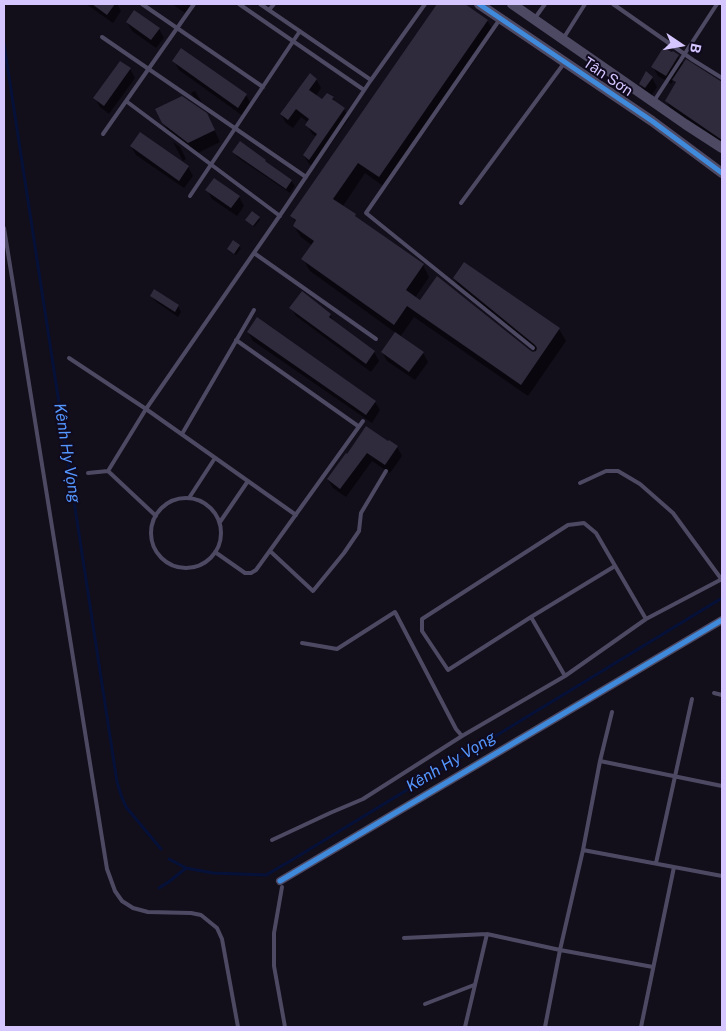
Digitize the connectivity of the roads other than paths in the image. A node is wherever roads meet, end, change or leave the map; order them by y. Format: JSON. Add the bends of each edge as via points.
{"nodes":[{"id":1,"x":142,"y":4,"type":"edge"},
{"id":2,"x":194,"y":4,"type":"edge"},
{"id":3,"x":240,"y":4,"type":"edge"},
{"id":4,"x":260,"y":4,"type":"edge"},
{"id":5,"x":274,"y":4,"type":"edge"},
{"id":6,"x":424,"y":4,"type":"edge"},
{"id":7,"x":479,"y":4,"type":"edge"},
{"id":8,"x":512,"y":4,"type":"edge"},
{"id":9,"x":545,"y":4,"type":"edge"},
{"id":10,"x":585,"y":4,"type":"edge"},
{"id":11,"x":613,"y":4,"type":"edge"},
{"id":12,"x":716,"y":4,"type":"edge"},
{"id":13,"x":270,"y":10,"type":"junction"},
{"id":14,"x":500,"y":19,"type":"junction"},
{"id":15,"x":535,"y":19,"type":"junction"},
{"id":16,"x":177,"y":28,"type":"junction"},
{"id":17,"x":300,"y":31,"type":"junction"},
{"id":18,"x":102,"y":37,"type":"dead end"},
{"id":19,"x":563,"y":39,"type":"junction"},
{"id":20,"x":294,"y":41,"type":"junction"},
{"id":21,"x":685,"y":54,"type":"junction"},
{"id":22,"x":565,"y":62,"type":"junction"},
{"id":23,"x":148,"y":69,"type":"junction"},
{"id":24,"x":722,"y":78,"type":"edge"},
{"id":25,"x":371,"y":80,"type":"junction"},
{"id":26,"x":263,"y":87,"type":"junction"},
{"id":27,"x":364,"y":90,"type":"junction"},
{"id":28,"x":126,"y":101,"type":"junction"},
{"id":29,"x":657,"y":105,"type":"junction"},
{"id":30,"x":652,"y":121,"type":"junction"},
{"id":31,"x":685,"y":124,"type":"junction"},
{"id":32,"x":235,"y":128,"type":"junction"},
{"id":33,"x":103,"y":134,"type":"dead end"},
{"id":34,"x":676,"y":138,"type":"junction"},
{"id":35,"x":722,"y":148,"type":"edge"},
{"id":36,"x":210,"y":164,"type":"junction"},
{"id":37,"x":722,"y":173,"type":"edge"},
{"id":38,"x":306,"y":177,"type":"junction"},
{"id":39,"x":190,"y":196,"type":"dead end"},
{"id":40,"x":461,"y":203,"type":"dead end"},
{"id":41,"x":280,"y":216,"type":"junction"},
{"id":42,"x":4,"y":228,"type":"edge"},
{"id":43,"x":254,"y":253,"type":"junction"},
{"id":44,"x":254,"y":310,"type":"dead end"},
{"id":45,"x":376,"y":339,"type":"dead end"},
{"id":46,"x":236,"y":340,"type":"junction"},
{"id":47,"x":532,"y":348,"type":"dead end"},
{"id":48,"x":69,"y":358,"type":"dead end"},
{"id":49,"x":146,"y":409,"type":"junction"},
{"id":50,"x":363,"y":421,"type":"dead end"},
{"id":51,"x":358,"y":426,"type":"junction"},
{"id":52,"x":182,"y":434,"type":"junction"},
{"id":53,"x":215,"y":458,"type":"junction"},
{"id":54,"x":108,"y":471,"type":"junction"},
{"id":55,"x":386,"y":471,"type":"dead end"},
{"id":56,"x":88,"y":473,"type":"dead end"},
{"id":57,"x":248,"y":481,"type":"junction"},
{"id":58,"x":580,"y":484,"type":"dead end"},
{"id":59,"x":189,"y":498,"type":"junction"},
{"id":60,"x":296,"y":514,"type":"junction"},
{"id":61,"x":156,"y":516,"type":"junction"},
{"id":62,"x":220,"y":522,"type":"junction"},
{"id":63,"x":270,"y":551,"type":"junction"},
{"id":64,"x":215,"y":552,"type":"junction"},
{"id":65,"x":615,"y":566,"type":"junction"},
{"id":66,"x":722,"y":580,"type":"edge"},
{"id":67,"x":531,"y":617,"type":"junction"},
{"id":68,"x":646,"y":619,"type":"junction"},
{"id":69,"x":722,"y":620,"type":"edge"},
{"id":70,"x":302,"y":643,"type":"dead end"},
{"id":71,"x":566,"y":676,"type":"junction"},
{"id":72,"x":714,"y":693,"type":"dead end"},
{"id":73,"x":722,"y":695,"type":"edge"},
{"id":74,"x":692,"y":699,"type":"dead end"},
{"id":75,"x":612,"y":712,"type":"dead end"},
{"id":76,"x":462,"y":736,"type":"junction"},
{"id":77,"x":600,"y":761,"type":"junction"},
{"id":78,"x":676,"y":777,"type":"junction"},
{"id":79,"x":722,"y":786,"type":"edge"},
{"id":80,"x":272,"y":840,"type":"dead end"},
{"id":81,"x":583,"y":850,"type":"junction"},
{"id":82,"x":656,"y":863,"type":"junction"},
{"id":83,"x":674,"y":867,"type":"junction"},
{"id":84,"x":722,"y":868,"type":"edge"},
{"id":85,"x":722,"y":876,"type":"edge"},
{"id":86,"x":281,"y":884,"type":"joint"},
{"id":87,"x":487,"y":934,"type":"junction"},
{"id":88,"x":404,"y":938,"type":"dead end"},
{"id":89,"x":560,"y":950,"type":"junction"},
{"id":90,"x":653,"y":967,"type":"junction"},
{"id":91,"x":474,"y":985,"type":"junction"},
{"id":92,"x":425,"y":1004,"type":"dead end"},
{"id":93,"x":238,"y":1027,"type":"edge"},
{"id":94,"x":284,"y":1027,"type":"edge"},
{"id":95,"x":465,"y":1027,"type":"edge"},
{"id":96,"x":545,"y":1027,"type":"edge"},
{"id":97,"x":641,"y":1027,"type":"edge"}],
"edges":[{"from":1,"to":16,"type":"lane"},
{"from":2,"to":16,"type":"lane"},
{"from":3,"to":20,"type":"lane"},
{"from":4,"to":13,"type":"lane"},
{"from":5,"to":13,"type":"lane"},
{"from":6,"to":25,"type":"lane"},
{"from":7,"to":14,"type":"street","name":"Tân Sơn"},
{"from":8,"to":15,"type":"street","name":"Tân Sơn"},
{"from":9,"to":15,"type":"lane"},
{"from":10,"to":19,"type":"lane"},
{"from":11,"to":21,"type":"lane"},
{"from":12,"to":21,"type":"lane"},
{"from":13,"to":17,"type":"lane"},
{"from":14,"to":22,"type":"street","name":"Tân Sơn"},
{"from":14,"to":47,"type":"lane","via":[[366,212]]},
{"from":15,"to":19,"type":"street","name":"Tân Sơn"},
{"from":16,"to":23,"type":"lane"},
{"from":16,"to":26,"type":"lane"},
{"from":17,"to":20,"type":"lane"},
{"from":17,"to":25,"type":"lane"},
{"from":18,"to":23,"type":"lane"},
{"from":19,"to":29,"type":"street","name":"Tân Sơn"},
{"from":20,"to":26,"type":"lane"},
{"from":20,"to":27,"type":"lane"},
{"from":21,"to":24,"type":"lane"},
{"from":21,"to":29,"type":"lane"},
{"from":22,"to":30,"type":"street","name":"Tân Sơn"},
{"from":22,"to":40,"type":"lane"},
{"from":23,"to":28,"type":"lane"},
{"from":23,"to":32,"type":"lane"},
{"from":25,"to":27,"type":"lane"},
{"from":26,"to":32,"type":"lane"},
{"from":27,"to":38,"type":"lane"},
{"from":28,"to":33,"type":"lane"},
{"from":28,"to":36,"type":"lane"},
{"from":29,"to":30,"type":"street","via":[[660,116]]},
{"from":29,"to":31,"type":"street","name":"Tân Sơn"},
{"from":30,"to":34,"type":"street","name":"Tân Sơn"},
{"from":31,"to":34,"type":"street","via":[[676,128]]},
{"from":31,"to":35,"type":"street","name":"Tân Sơn"},
{"from":32,"to":36,"type":"lane"},
{"from":32,"to":38,"type":"lane"},
{"from":34,"to":37,"type":"street","name":"Tân Sơn"},
{"from":36,"to":39,"type":"lane"},
{"from":36,"to":41,"type":"lane"},
{"from":38,"to":41,"type":"lane"},
{"from":41,"to":43,"type":"lane"},
{"from":42,"to":93,"type":"lane","via":[[107,869],[115,891],[133,908],[202,916],[217,928],[222,939]]},
{"from":43,"to":45,"type":"lane"},
{"from":43,"to":49,"type":"lane"},
{"from":44,"to":46,"type":"lane"},
{"from":46,"to":51,"type":"lane"},
{"from":46,"to":52,"type":"lane"},
{"from":48,"to":49,"type":"lane"},
{"from":49,"to":52,"type":"lane"},
{"from":49,"to":54,"type":"lane"},
{"from":50,"to":51,"type":"lane"},
{"from":51,"to":60,"type":"lane"},
{"from":52,"to":53,"type":"lane"},
{"from":53,"to":57,"type":"lane"},
{"from":53,"to":59,"type":"lane"},
{"from":54,"to":56,"type":"lane"},
{"from":54,"to":61,"type":"lane"},
{"from":55,"to":63,"type":"lane","via":[[361,513],[359,531],[313,590]]},
{"from":57,"to":60,"type":"lane"},
{"from":57,"to":62,"type":"lane"},
{"from":58,"to":66,"type":"lane","via":[[606,471],[618,471],[640,484],[673,513]]},
{"from":59,"to":61,"type":"lane","via":[[173,500]]},
{"from":59,"to":62,"type":"lane","via":[[206,504]]},
{"from":60,"to":63,"type":"lane"},
{"from":61,"to":64,"type":"lane","via":[[152,538],[162,559],[183,568],[195,567]]},
{"from":62,"to":64,"type":"lane","via":[[221,533]]},
{"from":63,"to":64,"type":"lane","via":[[251,573],[245,573]]},
{"from":65,"to":67,"type":"lane"},
{"from":65,"to":67,"type":"lane","via":[[596,533],[584,523],[568,524],[422,619],[422,631],[448,670]]},
{"from":65,"to":68,"type":"lane"},
{"from":66,"to":68,"type":"lane"},
{"from":67,"to":71,"type":"lane"},
{"from":68,"to":71,"type":"lane"},
{"from":69,"to":86,"type":"street"},
{"from":70,"to":76,"type":"lane","via":[[338,649],[395,612]]},
{"from":71,"to":76,"type":"lane"},
{"from":72,"to":73,"type":"lane"},
{"from":74,"to":78,"type":"lane"},
{"from":75,"to":77,"type":"lane"},
{"from":76,"to":80,"type":"lane","via":[[363,799]]},
{"from":77,"to":78,"type":"lane"},
{"from":77,"to":81,"type":"lane"},
{"from":78,"to":79,"type":"lane"},
{"from":78,"to":82,"type":"lane"},
{"from":81,"to":82,"type":"lane"},
{"from":81,"to":89,"type":"lane"},
{"from":82,"to":83,"type":"lane"},
{"from":83,"to":85,"type":"lane"},
{"from":83,"to":90,"type":"lane"},
{"from":84,"to":85,"type":"lane"},
{"from":86,"to":94,"type":"lane","via":[[274,933],[274,966]]},
{"from":87,"to":88,"type":"lane"},
{"from":87,"to":89,"type":"lane"},
{"from":87,"to":91,"type":"lane"},
{"from":89,"to":90,"type":"lane"},
{"from":89,"to":96,"type":"lane"},
{"from":90,"to":97,"type":"lane"},
{"from":91,"to":92,"type":"lane"},
{"from":91,"to":95,"type":"lane"}]}
